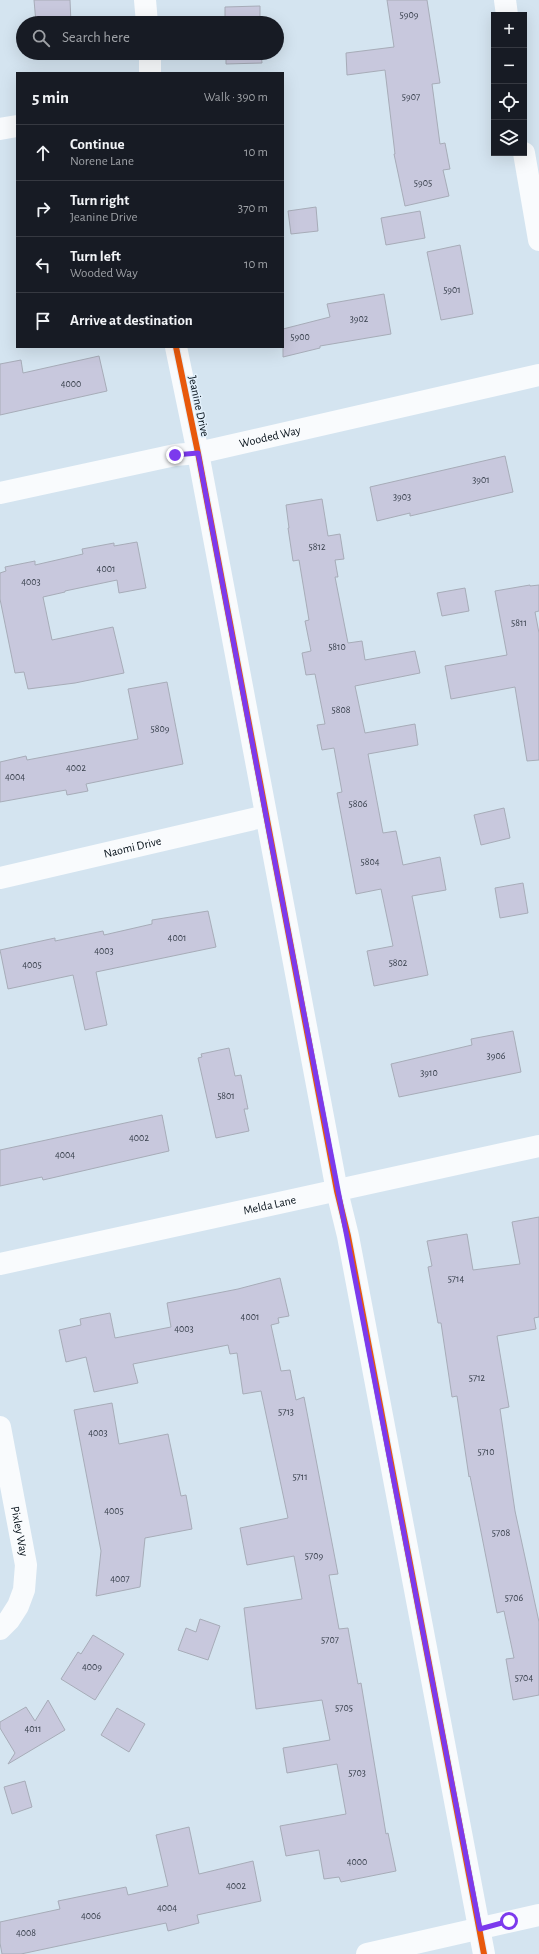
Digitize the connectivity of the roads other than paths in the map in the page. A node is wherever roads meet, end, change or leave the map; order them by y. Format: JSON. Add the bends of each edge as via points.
{"nodes":[{"id":1,"x":145,"y":0,"type":"edge"},
{"id":2,"x":505,"y":0,"type":"edge"},
{"id":3,"x":507,"y":12,"type":"edge"},
{"id":4,"x":146,"y":16,"type":"edge"},
{"id":5,"x":150,"y":60,"type":"edge"},
{"id":6,"x":150,"y":72,"type":"edge"},
{"id":7,"x":16,"y":126,"type":"edge"},
{"id":8,"x":0,"y":129,"type":"edge"},
{"id":9,"x":525,"y":156,"type":"edge"},
{"id":10,"x":539,"y":240,"type":"edge"},
{"id":11,"x":176,"y":348,"type":"edge"},
{"id":12,"x":539,"y":375,"type":"edge"},
{"id":13,"x":198,"y":453,"type":"junction"},
{"id":14,"x":0,"y":493,"type":"edge"},
{"id":15,"x":266,"y":816,"type":"junction"},
{"id":16,"x":0,"y":878,"type":"edge"},
{"id":17,"x":539,"y":1146,"type":"edge"},
{"id":18,"x":337,"y":1191,"type":"junction"},
{"id":19,"x":0,"y":1264,"type":"edge"},
{"id":20,"x":0,"y":1427,"type":"edge"},
{"id":21,"x":0,"y":1629,"type":"edge"},
{"id":22,"x":539,"y":1915,"type":"edge"},
{"id":23,"x":480,"y":1929,"type":"junction"},
{"id":24,"x":367,"y":1954,"type":"edge"},
{"id":25,"x":484,"y":1954,"type":"edge"}],
"edges":[{"from":1,"to":4,"type":"street"},
{"from":2,"to":3,"type":"street"},
{"from":5,"to":6,"type":"street"},
{"from":7,"to":8,"type":"street"},
{"from":9,"to":10,"type":"street"},
{"from":11,"to":13,"type":"street","name":"Jeanine Drive"},
{"from":12,"to":13,"type":"street","name":"Wooded Way"},
{"from":13,"to":14,"type":"street","name":"Wooded Way","via":[[175,455]]},
{"from":13,"to":15,"type":"street","name":"Jeanine Drive"},
{"from":15,"to":16,"type":"street","name":"Naomi Drive"},
{"from":15,"to":18,"type":"street","name":"Jeanine Drive"},
{"from":17,"to":18,"type":"street","name":"Melda Lane"},
{"from":18,"to":19,"type":"street","name":"Melda Lane"},
{"from":18,"to":23,"type":"street","name":"Jeanine Drive"},
{"from":20,"to":21,"type":"street","name":"Pixley Way","via":[[26,1565],[24,1590],[18,1606]]},
{"from":22,"to":23,"type":"street"},
{"from":23,"to":24,"type":"street"},
{"from":23,"to":25,"type":"street","name":"Jeanine Drive"}]}
